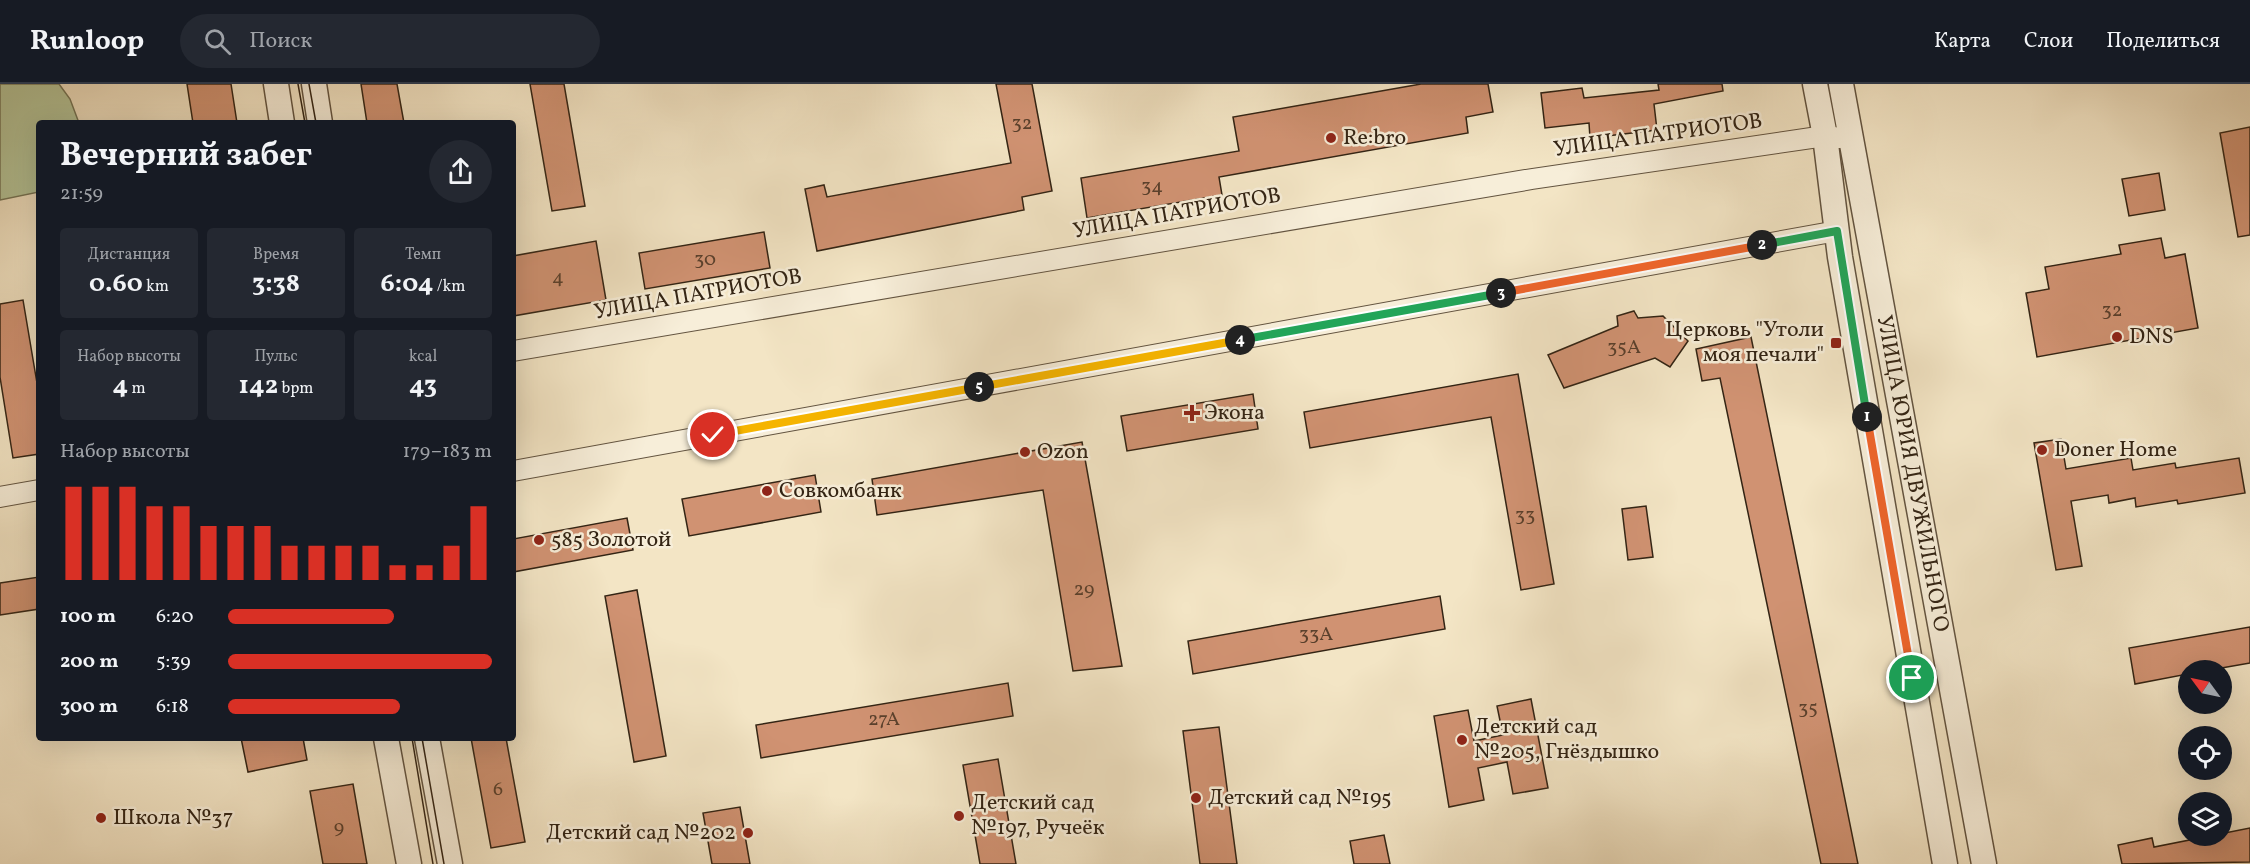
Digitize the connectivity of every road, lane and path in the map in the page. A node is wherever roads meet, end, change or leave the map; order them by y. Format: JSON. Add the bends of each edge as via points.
{"nodes":[{"id":1,"x":276,"y":84,"type":"edge"},
{"id":2,"x":314,"y":84,"type":"edge"},
{"id":3,"x":1815,"y":84,"type":"edge"},
{"id":4,"x":1841,"y":84,"type":"edge"},
{"id":5,"x":282,"y":120,"type":"edge"},
{"id":6,"x":320,"y":120,"type":"edge"},
{"id":7,"x":1825,"y":136,"type":"junction"},
{"id":8,"x":1851,"y":140,"type":"junction"},
{"id":9,"x":1837,"y":231,"type":"junction"},
{"id":10,"x":516,"y":350,"type":"edge"},
{"id":11,"x":516,"y":470,"type":"edge"},
{"id":12,"x":36,"y":491,"type":"edge"},
{"id":13,"x":0,"y":497,"type":"edge"},
{"id":14,"x":1947,"y":674,"type":"junction"},
{"id":15,"x":1912,"y":678,"type":"junction"},
{"id":16,"x":387,"y":741,"type":"edge"},
{"id":17,"x":428,"y":741,"type":"edge"},
{"id":18,"x":409,"y":864,"type":"edge"},
{"id":19,"x":450,"y":864,"type":"edge"},
{"id":20,"x":1945,"y":864,"type":"edge"},
{"id":21,"x":1984,"y":864,"type":"edge"}],
"edges":[{"from":1,"to":5,"type":"street"},
{"from":2,"to":6,"type":"street"},
{"from":3,"to":7,"type":"street","name":"УЛИЦА ЮРИЯ ДВУЖИЛЬНОГО"},
{"from":4,"to":8,"type":"street","name":"УЛИЦА ЮРИЯ ДВУЖИЛЬНОГО"},
{"from":7,"to":8,"type":"street","name":"УЛИЦА ПАТРИОТОВ"},
{"from":7,"to":9,"type":"street","name":"УЛИЦА ЮРИЯ ДВУЖИЛЬНОГО"},
{"from":7,"to":10,"type":"street","name":"УЛИЦА ПАТРИОТОВ","via":[[1532,179]]},
{"from":8,"to":14,"type":"street","name":"УЛИЦА ЮРИЯ ДВУЖИЛЬНОГО"},
{"from":9,"to":11,"type":"street"},
{"from":9,"to":15,"type":"street","name":"УЛИЦА ЮРИЯ ДВУЖИЛЬНОГО"},
{"from":12,"to":13,"type":"street"},
{"from":14,"to":15,"type":"street"},
{"from":14,"to":21,"type":"street","name":"УЛИЦА ЮРИЯ ДВУЖИЛЬНОГО"},
{"from":15,"to":20,"type":"street","name":"УЛИЦА ЮРИЯ ДВУЖИЛЬНОГО"},
{"from":16,"to":18,"type":"street"},
{"from":17,"to":19,"type":"street"}]}
